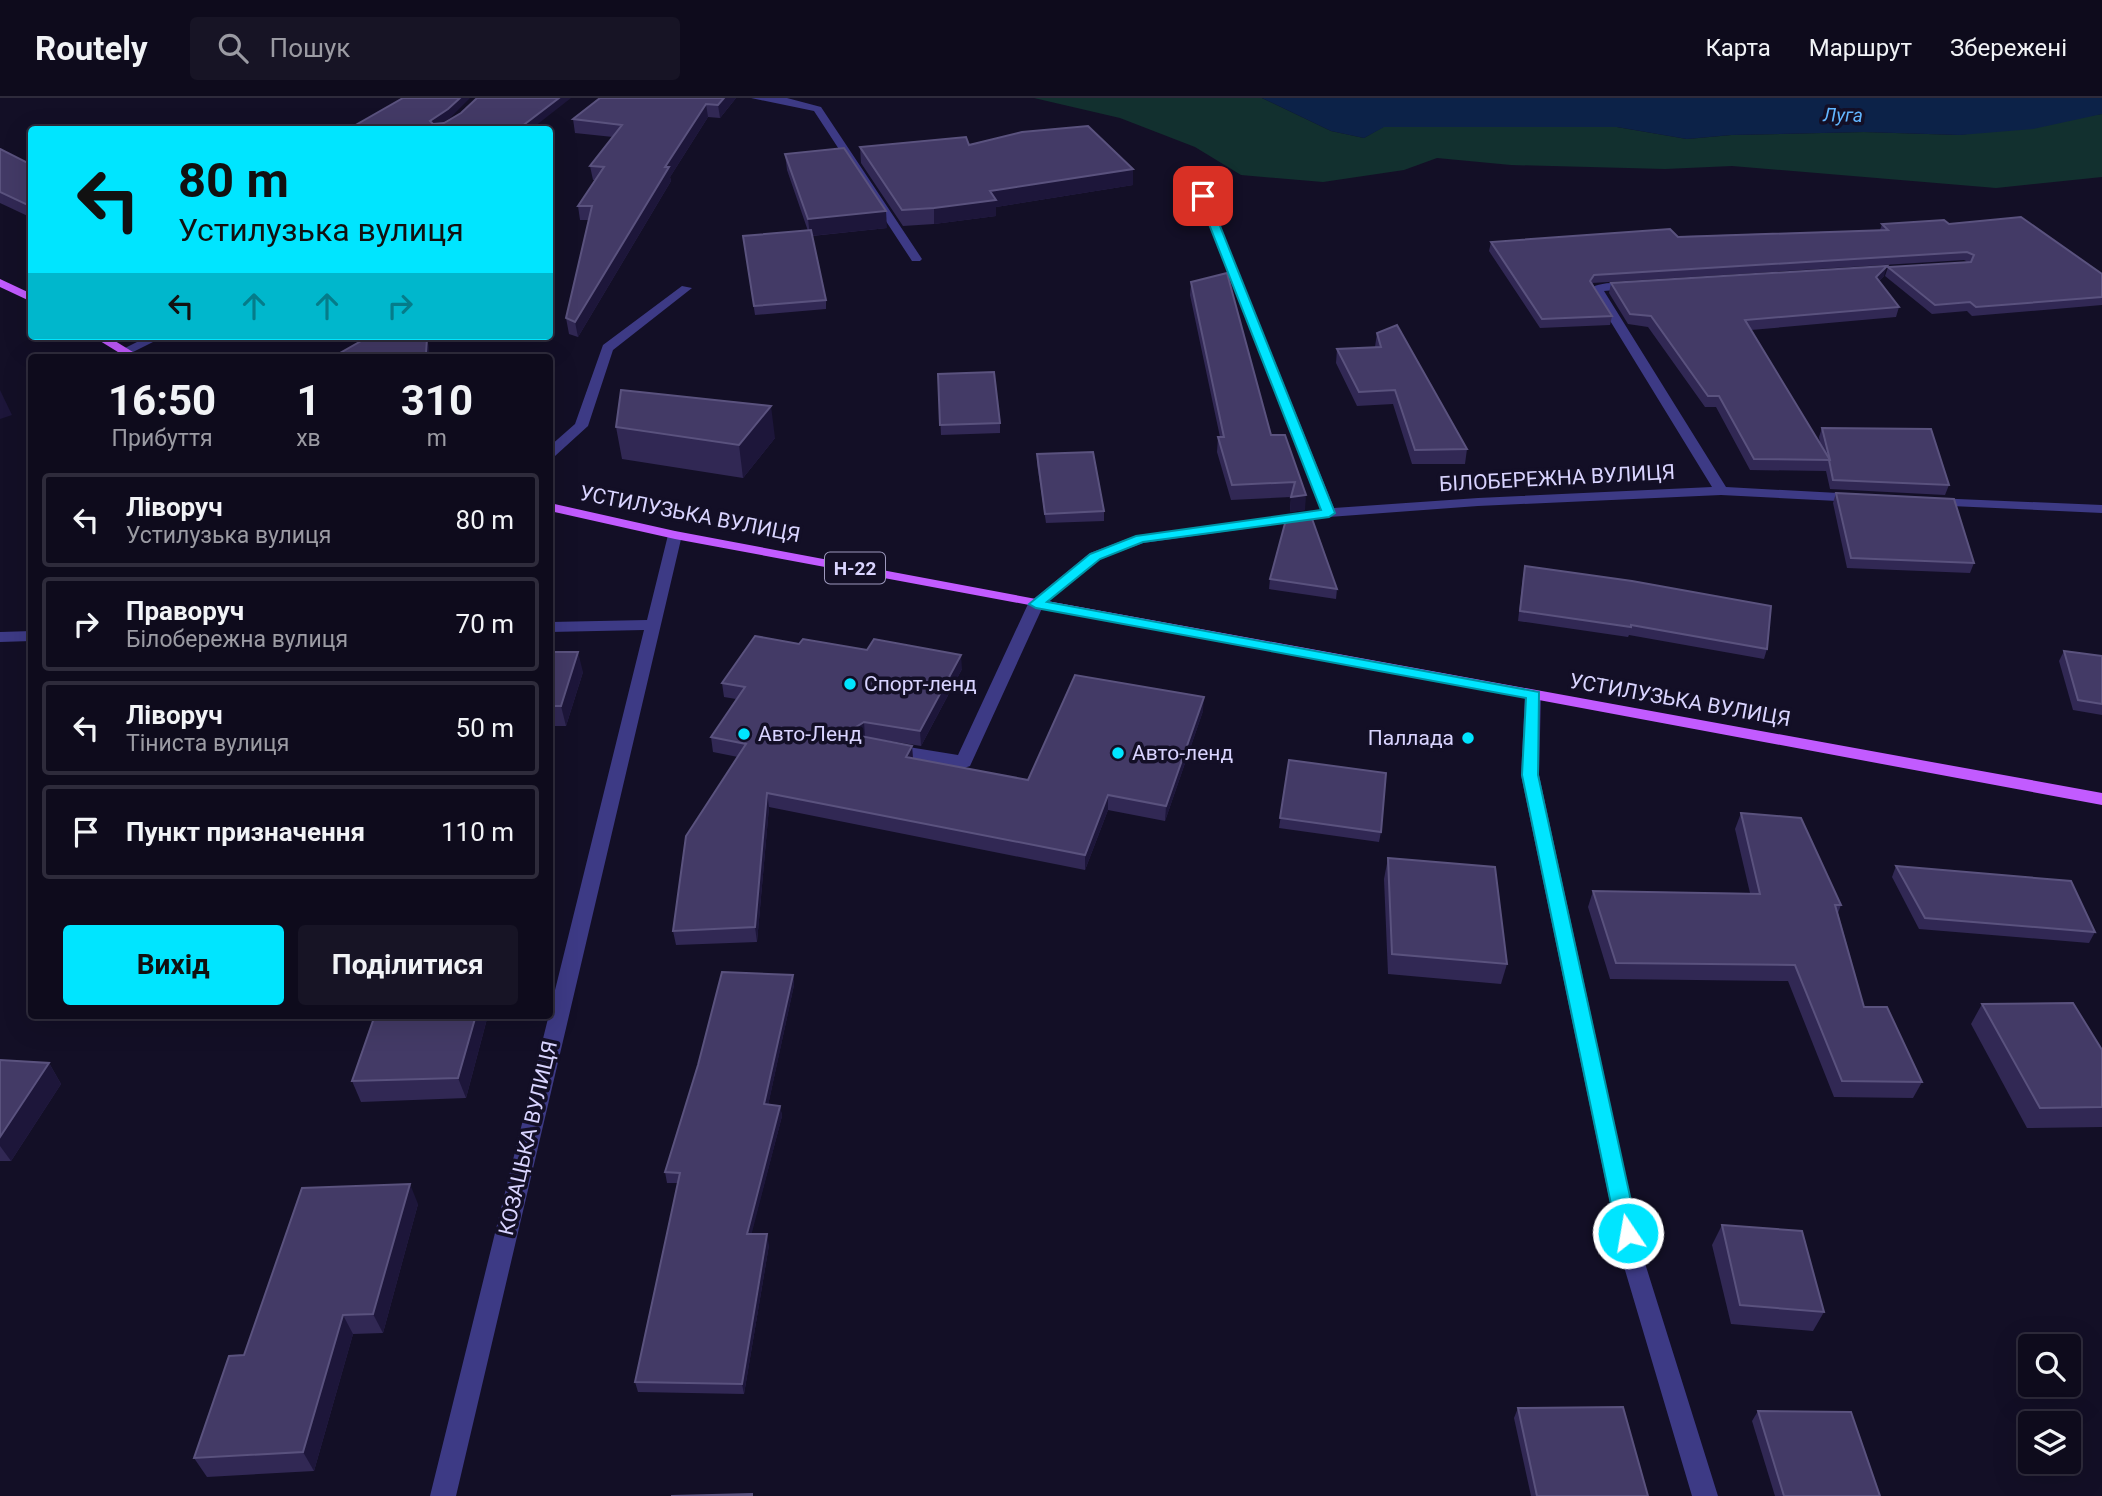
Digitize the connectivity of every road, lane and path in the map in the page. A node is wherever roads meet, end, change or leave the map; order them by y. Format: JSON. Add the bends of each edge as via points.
{"nodes":[{"id":1,"x":756,"y":98,"type":"edge"},
{"id":2,"x":1203,"y":196,"type":"dead end"},
{"id":3,"x":916,"y":258,"type":"dead end"},
{"id":4,"x":0,"y":282,"type":"edge"},
{"id":5,"x":1650,"y":285,"type":"edge"},
{"id":6,"x":686,"y":288,"type":"dead end"},
{"id":7,"x":28,"y":297,"type":"edge"},
{"id":8,"x":105,"y":340,"type":"edge"},
{"id":9,"x":153,"y":340,"type":"edge"},
{"id":10,"x":130,"y":354,"type":"edge"},
{"id":11,"x":553,"y":450,"type":"edge"},
{"id":12,"x":1721,"y":491,"type":"junction"},
{"id":13,"x":1871,"y":499,"type":"edge"},
{"id":14,"x":1925,"y":502,"type":"edge"},
{"id":15,"x":553,"y":508,"type":"edge"},
{"id":16,"x":2102,"y":509,"type":"edge"},
{"id":17,"x":1329,"y":513,"type":"junction"},
{"id":18,"x":675,"y":535,"type":"junction"},
{"id":19,"x":1036,"y":604,"type":"junction"},
{"id":20,"x":650,"y":625,"type":"junction"},
{"id":21,"x":553,"y":627,"type":"edge"},
{"id":22,"x":28,"y":636,"type":"edge"},
{"id":23,"x":0,"y":637,"type":"edge"},
{"id":24,"x":1534,"y":695,"type":"junction"},
{"id":25,"x":877,"y":747,"type":"edge"},
{"id":26,"x":2102,"y":799,"type":"edge"},
{"id":27,"x":443,"y":1496,"type":"edge"},
{"id":28,"x":1705,"y":1496,"type":"edge"}],
"edges":[{"from":1,"to":3,"type":"street","via":[[818,109]]},
{"from":2,"to":17,"type":"street"},
{"from":4,"to":7,"type":"main road"},
{"from":5,"to":12,"type":"street","via":[[1596,288]]},
{"from":6,"to":11,"type":"street","via":[[607,348],[580,426]]},
{"from":8,"to":10,"type":"main road"},
{"from":9,"to":10,"type":"street"},
{"from":12,"to":13,"type":"street","name":"БІЛОБЕРЕЖНА ВУЛИЦЯ"},
{"from":12,"to":17,"type":"street","name":"БІЛОБЕРЕЖНА ВУЛИЦЯ"},
{"from":14,"to":16,"type":"street"},
{"from":15,"to":18,"type":"main road","name":"УСТИЛУЗЬКА ВУЛИЦЯ","number":"Н-22"},
{"from":17,"to":19,"type":"street","name":"БІЛОБЕРЕЖНА ВУЛИЦЯ","via":[[1140,539],[1095,556]]},
{"from":18,"to":19,"type":"main road","name":"УСТИЛУЗЬКА ВУЛИЦЯ","number":"Н-22"},
{"from":18,"to":20,"type":"street","name":"КОЗАЦЬКА ВУЛИЦЯ"},
{"from":19,"to":24,"type":"main road","name":"УСТИЛУЗЬКА ВУЛИЦЯ","number":"Н-22"},
{"from":19,"to":25,"type":"street","via":[[964,762]]},
{"from":20,"to":21,"type":"street"},
{"from":20,"to":27,"type":"street","name":"КОЗАЦЬКА ВУЛИЦЯ"},
{"from":22,"to":23,"type":"street"},
{"from":24,"to":26,"type":"main road","name":"УСТИЛУЗЬКА ВУЛИЦЯ","number":"Н-22"},
{"from":24,"to":28,"type":"street","via":[[1530,775],[1633,1260]]}]}
